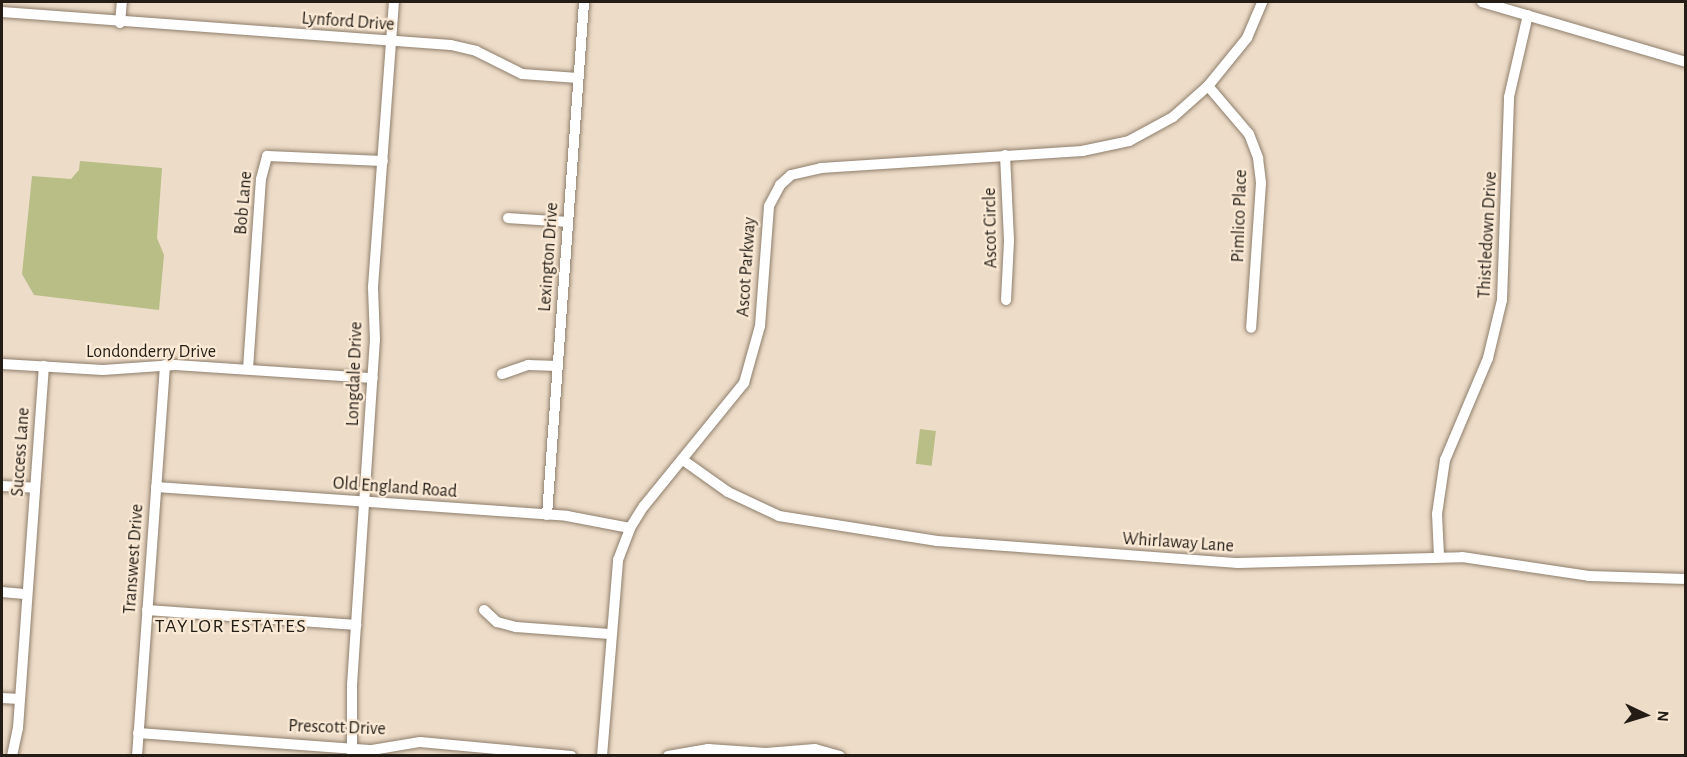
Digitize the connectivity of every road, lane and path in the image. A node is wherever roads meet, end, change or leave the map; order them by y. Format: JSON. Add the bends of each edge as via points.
{"nodes":[{"id":1,"x":122,"y":2,"type":"edge"},
{"id":2,"x":394,"y":2,"type":"edge"},
{"id":3,"x":584,"y":2,"type":"edge"},
{"id":4,"x":1262,"y":2,"type":"edge"},
{"id":5,"x":1482,"y":2,"type":"edge"},
{"id":6,"x":2,"y":12,"type":"edge"},
{"id":7,"x":1528,"y":15,"type":"junction"},
{"id":8,"x":120,"y":23,"type":"junction"},
{"id":9,"x":391,"y":41,"type":"junction"},
{"id":10,"x":1686,"y":62,"type":"edge"},
{"id":11,"x":578,"y":78,"type":"junction"},
{"id":12,"x":1208,"y":86,"type":"junction"},
{"id":13,"x":1005,"y":155,"type":"junction"},
{"id":14,"x":383,"y":161,"type":"junction"},
{"id":15,"x":508,"y":218,"type":"dead end"},
{"id":16,"x":568,"y":222,"type":"junction"},
{"id":17,"x":1006,"y":300,"type":"dead end"},
{"id":18,"x":1251,"y":328,"type":"dead end"},
{"id":19,"x":2,"y":364,"type":"edge"},
{"id":20,"x":165,"y":365,"type":"junction"},
{"id":21,"x":44,"y":366,"type":"junction"},
{"id":22,"x":558,"y":366,"type":"junction"},
{"id":23,"x":248,"y":369,"type":"junction"},
{"id":24,"x":502,"y":374,"type":"dead end"},
{"id":25,"x":373,"y":378,"type":"junction"},
{"id":26,"x":683,"y":460,"type":"junction"},
{"id":27,"x":2,"y":486,"type":"edge"},
{"id":28,"x":35,"y":488,"type":"junction"},
{"id":29,"x":156,"y":488,"type":"junction"},
{"id":30,"x":364,"y":502,"type":"junction"},
{"id":31,"x":547,"y":515,"type":"junction"},
{"id":32,"x":630,"y":528,"type":"junction"},
{"id":33,"x":1439,"y":556,"type":"junction"},
{"id":34,"x":1686,"y":579,"type":"edge"},
{"id":35,"x":2,"y":592,"type":"edge"},
{"id":36,"x":27,"y":594,"type":"junction"},
{"id":37,"x":147,"y":610,"type":"junction"},
{"id":38,"x":484,"y":610,"type":"dead end"},
{"id":39,"x":356,"y":625,"type":"junction"},
{"id":40,"x":610,"y":634,"type":"junction"},
{"id":41,"x":2,"y":698,"type":"edge"},
{"id":42,"x":20,"y":699,"type":"junction"},
{"id":43,"x":138,"y":733,"type":"junction"},
{"id":44,"x":352,"y":752,"type":"edge"},
{"id":45,"x":12,"y":756,"type":"edge"},
{"id":46,"x":137,"y":756,"type":"edge"},
{"id":47,"x":571,"y":756,"type":"edge"},
{"id":48,"x":602,"y":756,"type":"edge"},
{"id":49,"x":669,"y":756,"type":"edge"},
{"id":50,"x":840,"y":756,"type":"edge"}],
"edges":[{"from":1,"to":8,"type":"street"},
{"from":2,"to":9,"type":"street","name":"Longdale Drive"},
{"from":3,"to":11,"type":"street","name":"Lexington Drive"},
{"from":4,"to":12,"type":"street","name":"Ascot Parkway","via":[[1247,38]]},
{"from":5,"to":7,"type":"street"},
{"from":6,"to":8,"type":"street","name":"Lynford Drive"},
{"from":7,"to":10,"type":"street"},
{"from":7,"to":33,"type":"street","name":"Thistledown Drive","via":[[1509,97],[1502,300],[1488,358],[1445,460],[1437,514]]},
{"from":8,"to":9,"type":"street","name":"Lynford Drive"},
{"from":9,"to":11,"type":"street","name":"Lynford Drive","via":[[464,47],[522,74]]},
{"from":9,"to":14,"type":"street","name":"Longdale Drive"},
{"from":11,"to":16,"type":"street","name":"Lexington Drive"},
{"from":12,"to":13,"type":"street","name":"Ascot Parkway","via":[[1173,117],[1129,141],[1082,151]]},
{"from":12,"to":18,"type":"street","name":"Pimlico Place","via":[[1245,128],[1258,158],[1261,183]]},
{"from":13,"to":17,"type":"street","name":"Ascot Circle","via":[[1009,241]]},
{"from":13,"to":26,"type":"street","name":"Ascot Parkway","via":[[821,168],[791,175],[780,184],[767,218],[760,326],[752,365],[733,400]]},
{"from":14,"to":23,"type":"street","name":"Bob Lane","via":[[267,156],[261,179]]},
{"from":14,"to":25,"type":"street","name":"Longdale Drive","via":[[373,294]]},
{"from":15,"to":16,"type":"street"},
{"from":16,"to":22,"type":"street","name":"Lexington Drive"},
{"from":19,"to":21,"type":"street","name":"Londonderry Drive"},
{"from":20,"to":21,"type":"street","name":"Londonderry Drive","via":[[118,370]]},
{"from":20,"to":23,"type":"street","name":"Londonderry Drive"},
{"from":20,"to":29,"type":"street","name":"Transwest Drive"},
{"from":21,"to":28,"type":"street","name":"Success Lane"},
{"from":22,"to":24,"type":"street","via":[[528,365]]},
{"from":22,"to":31,"type":"street","name":"Lexington Drive"},
{"from":23,"to":25,"type":"street","name":"Londonderry Drive"},
{"from":25,"to":30,"type":"street","name":"Longdale Drive"},
{"from":26,"to":32,"type":"street","name":"Ascot Parkway"},
{"from":26,"to":33,"type":"street","name":"Whirlaway Lane","via":[[728,492],[779,516],[937,541],[1238,563]]},
{"from":27,"to":28,"type":"street"},
{"from":28,"to":36,"type":"street","name":"Success Lane"},
{"from":29,"to":30,"type":"street","name":"Old England Road"},
{"from":29,"to":37,"type":"street","name":"Transwest Drive"},
{"from":30,"to":31,"type":"street","name":"Old England Road"},
{"from":30,"to":39,"type":"street","name":"Longdale Drive"},
{"from":31,"to":32,"type":"street","name":"Old England Road","via":[[603,520]]},
{"from":32,"to":40,"type":"street","name":"Ascot Parkway","via":[[614,580]]},
{"from":33,"to":34,"type":"street","name":"Whirlaway Lane","via":[[1501,561],[1589,576]]},
{"from":35,"to":36,"type":"street"},
{"from":36,"to":42,"type":"street","name":"Success Lane"},
{"from":37,"to":39,"type":"street"},
{"from":37,"to":43,"type":"street","name":"Transwest Drive"},
{"from":38,"to":40,"type":"street","via":[[497,622],[516,627]]},
{"from":39,"to":44,"type":"street","name":"Longdale Drive"},
{"from":40,"to":48,"type":"street","name":"Ascot Parkway"},
{"from":41,"to":42,"type":"street"},
{"from":42,"to":45,"type":"street","name":"Success Lane"},
{"from":43,"to":44,"type":"street","name":"Prescott Drive"},
{"from":43,"to":46,"type":"street","name":"Transwest Drive"},
{"from":44,"to":47,"type":"street","name":"Prescott Drive","via":[[420,742]]},
{"from":49,"to":50,"type":"street","via":[[708,748],[766,753],[815,749]]}]}
